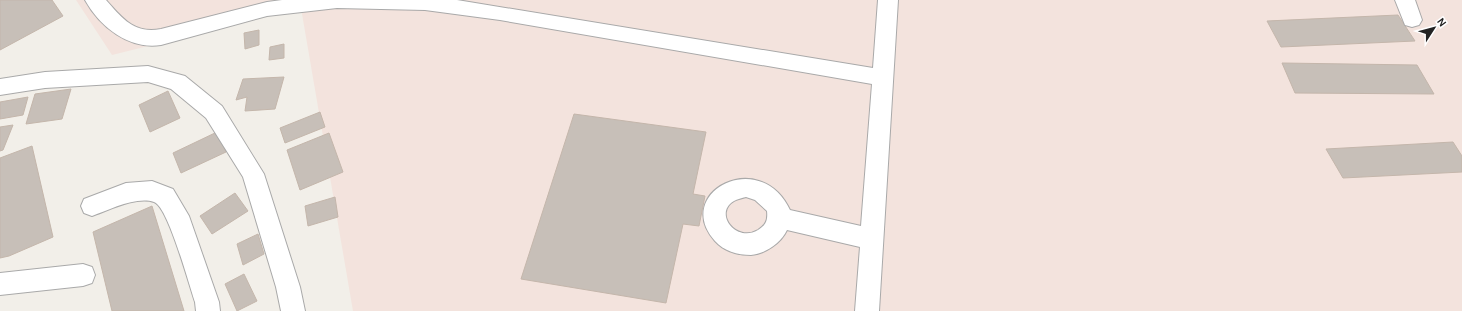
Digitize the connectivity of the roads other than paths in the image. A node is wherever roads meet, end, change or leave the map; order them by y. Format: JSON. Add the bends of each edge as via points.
{"nodes":[{"id":1,"x":95,"y":0,"type":"edge"},
{"id":2,"x":888,"y":0,"type":"edge"},
{"id":3,"x":1405,"y":0,"type":"edge"},
{"id":4,"x":1412,"y":20,"type":"dead end"},
{"id":5,"x":883,"y":78,"type":"junction"},
{"id":6,"x":0,"y":87,"type":"edge"},
{"id":7,"x":92,"y":206,"type":"dead end"},
{"id":8,"x":779,"y":218,"type":"dead end"},
{"id":9,"x":872,"y":239,"type":"junction"},
{"id":10,"x":83,"y":275,"type":"dead end"},
{"id":11,"x":0,"y":284,"type":"edge"},
{"id":12,"x":208,"y":311,"type":"edge"},
{"id":13,"x":293,"y":311,"type":"edge"},
{"id":14,"x":867,"y":311,"type":"edge"}],
"edges":[{"from":1,"to":5,"type":"street","via":[[109,16],[131,34],[143,39],[161,37],[274,8],[337,1],[425,3],[500,13]]},
{"from":2,"to":5,"type":"street"},
{"from":3,"to":4,"type":"street"},
{"from":5,"to":9,"type":"street"},
{"from":6,"to":13,"type":"street","via":[[45,80],[148,74],[178,82],[214,112],[253,174],[288,286]]},
{"from":7,"to":12,"type":"street","via":[[126,193],[152,191],[165,196],[181,222]]},
{"from":8,"to":9,"type":"street"},
{"from":9,"to":14,"type":"street"},
{"from":10,"to":11,"type":"street"}]}
